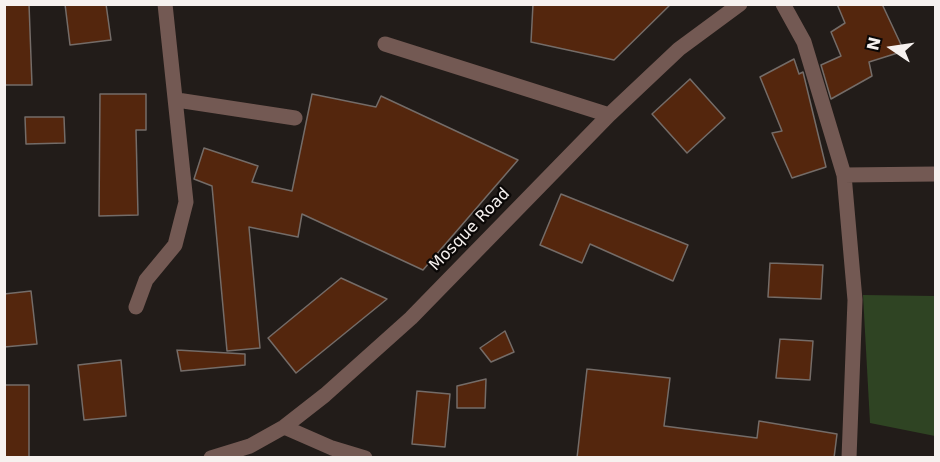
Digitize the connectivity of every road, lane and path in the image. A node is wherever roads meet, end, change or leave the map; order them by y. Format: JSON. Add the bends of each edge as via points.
{"nodes":[{"id":1,"x":165,"y":4,"type":"edge"},
{"id":2,"x":740,"y":4,"type":"edge"},
{"id":3,"x":783,"y":4,"type":"edge"},
{"id":4,"x":385,"y":44,"type":"dead end"},
{"id":5,"x":177,"y":100,"type":"junction"},
{"id":6,"x":609,"y":115,"type":"junction"},
{"id":7,"x":295,"y":118,"type":"dead end"},
{"id":8,"x":936,"y":174,"type":"edge"},
{"id":9,"x":844,"y":176,"type":"junction"},
{"id":10,"x":136,"y":307,"type":"dead end"},
{"id":11,"x":284,"y":427,"type":"junction"},
{"id":12,"x":211,"y":458,"type":"edge"},
{"id":13,"x":365,"y":458,"type":"edge"},
{"id":14,"x":849,"y":458,"type":"edge"}],
"edges":[{"from":1,"to":5,"type":"street"},
{"from":2,"to":6,"type":"street","name":"Mosque Road","via":[[679,50]]},
{"from":3,"to":9,"type":"street","via":[[804,42]]},
{"from":4,"to":6,"type":"street"},
{"from":5,"to":7,"type":"street"},
{"from":5,"to":10,"type":"street","via":[[186,202],[176,245],[146,280]]},
{"from":6,"to":11,"type":"street","name":"Mosque Road","via":[[411,318],[325,396]]},
{"from":8,"to":9,"type":"street"},
{"from":9,"to":14,"type":"street","via":[[855,300]]},
{"from":11,"to":12,"type":"street","name":"Mosque Road","via":[[250,446]]},
{"from":11,"to":13,"type":"street"}]}
